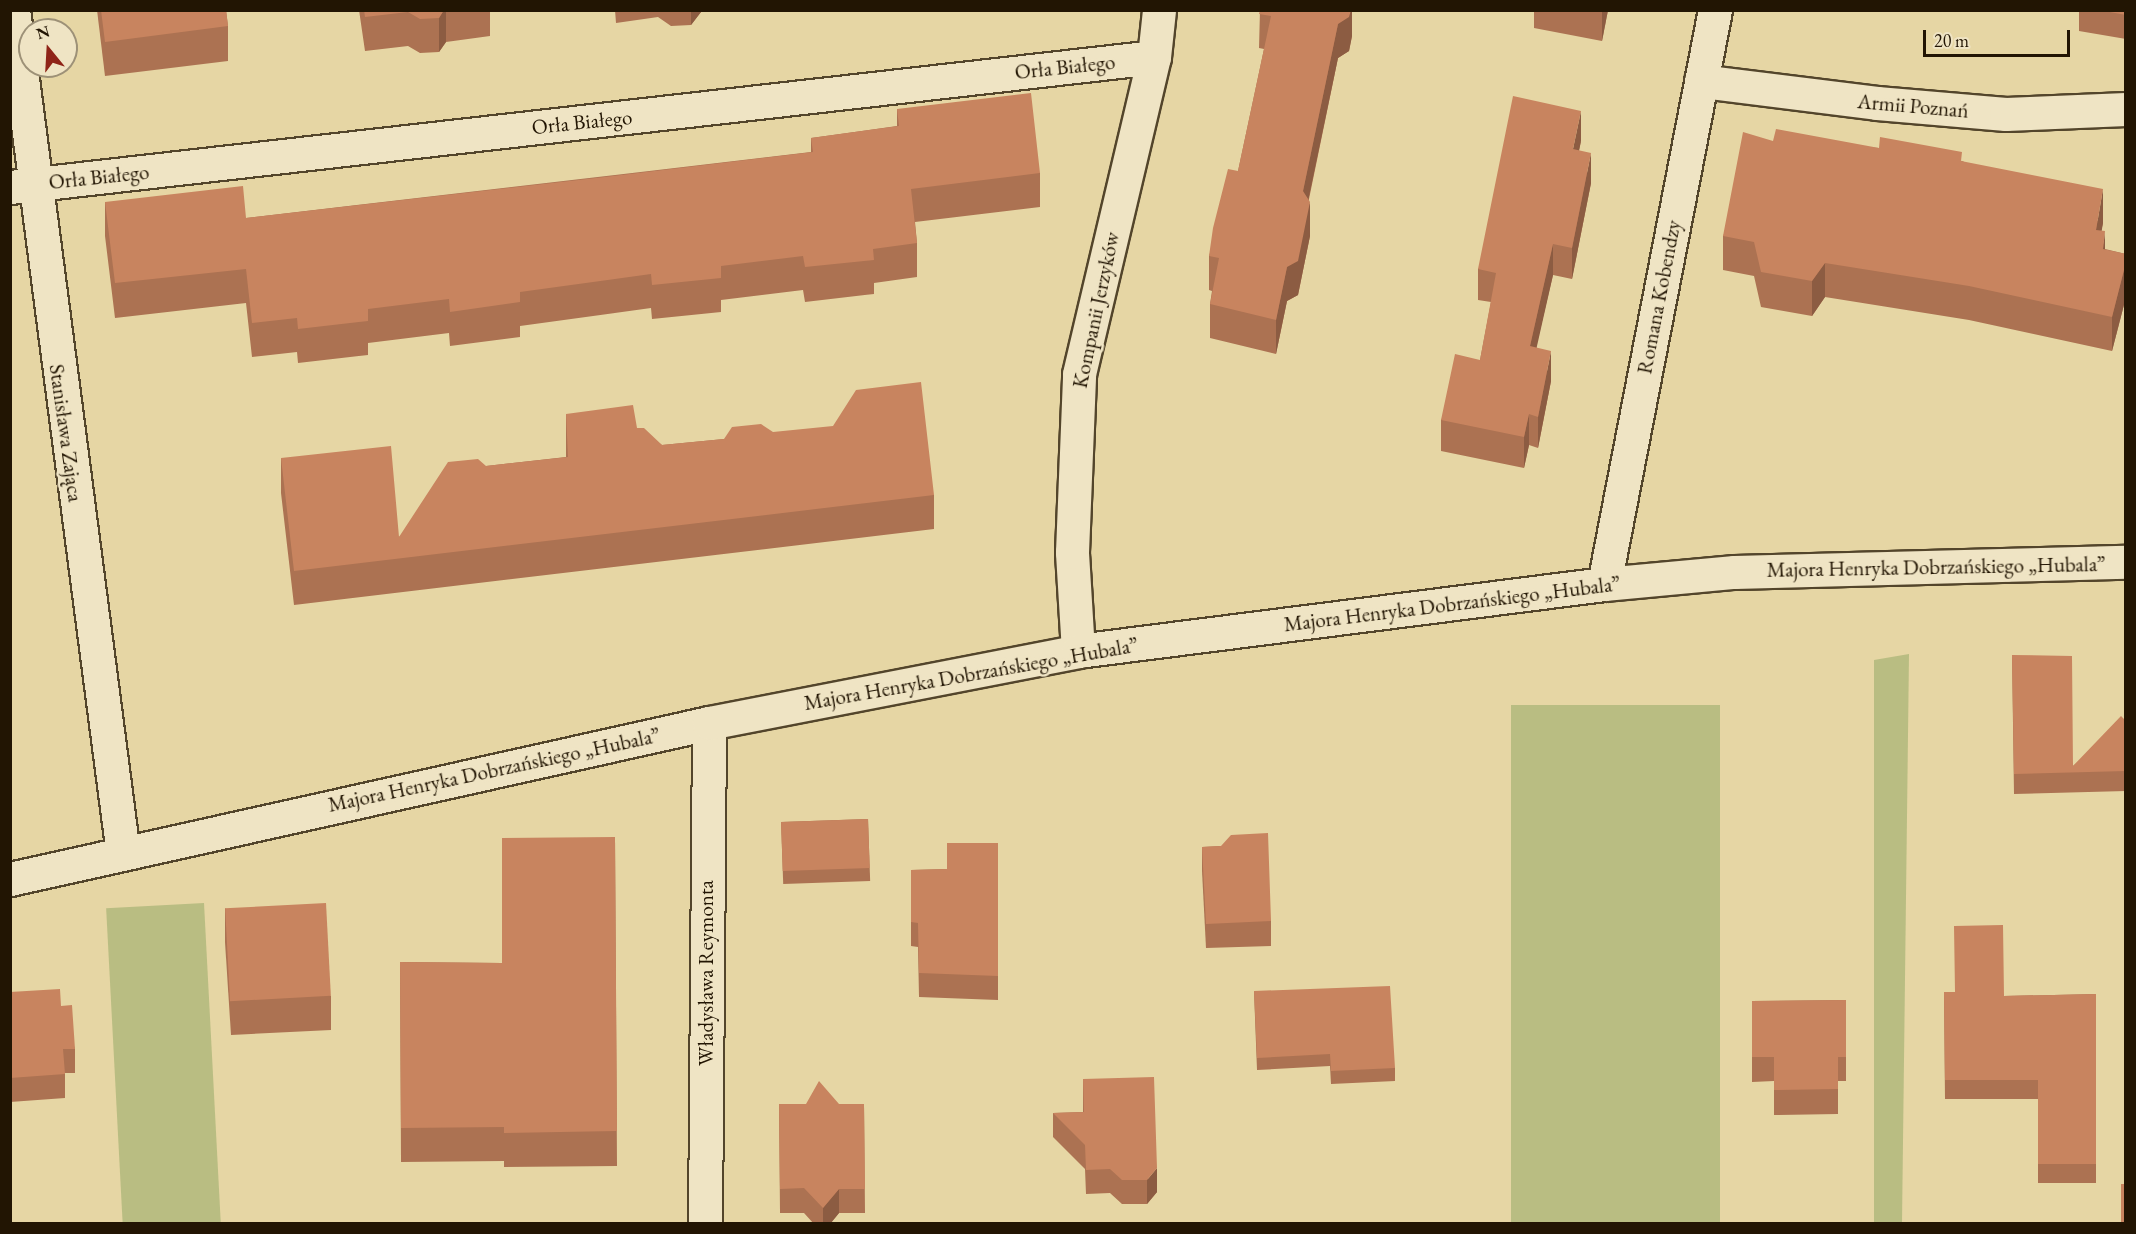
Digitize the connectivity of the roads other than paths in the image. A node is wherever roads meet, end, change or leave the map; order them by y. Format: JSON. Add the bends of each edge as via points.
{"nodes":[{"id":1,"x":13,"y":10,"type":"edge"},
{"id":2,"x":1159,"y":10,"type":"edge"},
{"id":3,"x":1714,"y":10,"type":"edge"},
{"id":4,"x":1154,"y":57,"type":"junction"},
{"id":5,"x":1701,"y":81,"type":"junction"},
{"id":6,"x":2126,"y":109,"type":"edge"},
{"id":7,"x":22,"y":186,"type":"edge"},
{"id":8,"x":2126,"y":562,"type":"edge"},
{"id":9,"x":1604,"y":584,"type":"junction"},
{"id":10,"x":1078,"y":651,"type":"junction"},
{"id":11,"x":709,"y":723,"type":"junction"},
{"id":12,"x":123,"y":854,"type":"junction"},
{"id":13,"x":10,"y":879,"type":"edge"},
{"id":14,"x":705,"y":1224,"type":"edge"}],
"edges":[{"from":1,"to":7,"type":"street","name":"Stanisława Zająca"},
{"from":2,"to":4,"type":"street","name":"Kompanii Jerzyków"},
{"from":3,"to":5,"type":"street","name":"Romana Kobendzy"},
{"from":4,"to":7,"type":"street","name":"Orła Białego"},
{"from":4,"to":10,"type":"street","name":"Kompanii Jerzyków","via":[[1079,374],[1072,552]]},
{"from":5,"to":6,"type":"street","name":"Armii Poznań","via":[[1876,104],[2006,114]]},
{"from":5,"to":9,"type":"street","name":"Romana Kobendzy"},
{"from":7,"to":12,"type":"street","name":"Stanisława Zająca"},
{"from":8,"to":9,"type":"street","name":"Majora Henryka Dobrzańskiego „Hubala”","via":[[1734,572]]},
{"from":9,"to":10,"type":"street","name":"Majora Henryka Dobrzańskiego „Hubala”"},
{"from":10,"to":11,"type":"street","name":"Majora Henryka Dobrzańskiego „Hubala”"},
{"from":11,"to":12,"type":"street","name":"Majora Henryka Dobrzańskiego „Hubala”"},
{"from":11,"to":14,"type":"street","name":"Władysława Reymonta"},
{"from":12,"to":13,"type":"street","name":"Majora Henryka Dobrzańskiego „Hubala”"}]}
